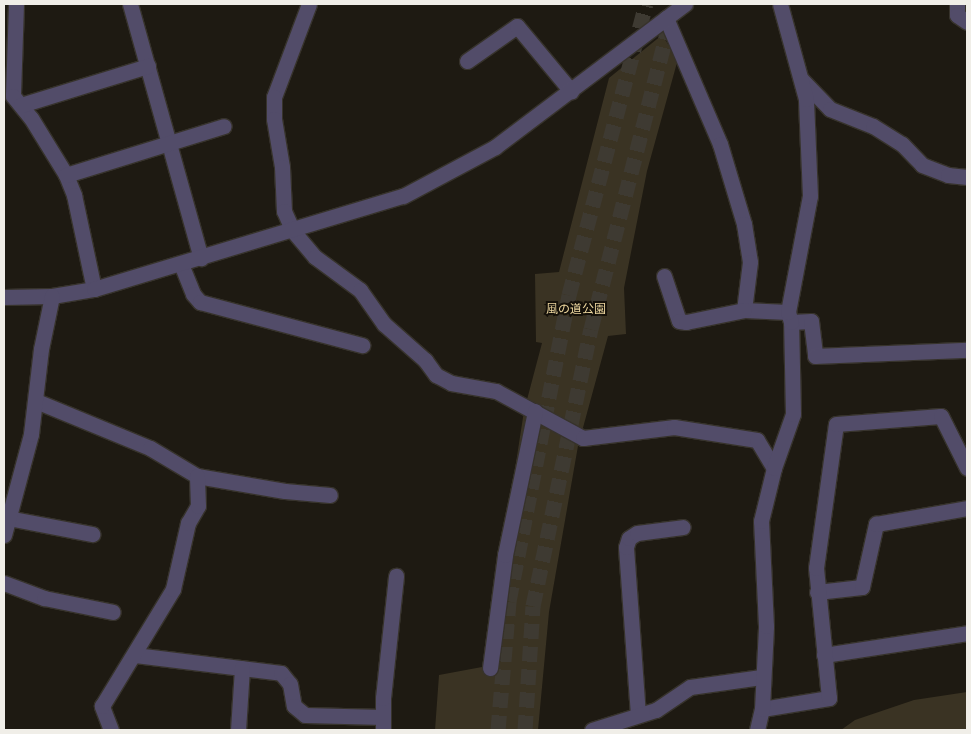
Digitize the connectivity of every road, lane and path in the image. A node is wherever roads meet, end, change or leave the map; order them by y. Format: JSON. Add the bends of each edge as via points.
{"nodes":[{"id":1,"x":16,"y":4,"type":"edge"},
{"id":2,"x":130,"y":4,"type":"edge"},
{"id":3,"x":309,"y":4,"type":"edge"},
{"id":4,"x":685,"y":4,"type":"edge"},
{"id":5,"x":780,"y":4,"type":"edge"},
{"id":6,"x":956,"y":4,"type":"edge"},
{"id":7,"x":666,"y":18,"type":"junction"},
{"id":8,"x":967,"y":22,"type":"edge"},
{"id":9,"x":467,"y":61,"type":"dead end"},
{"id":10,"x":148,"y":66,"type":"junction"},
{"id":11,"x":801,"y":79,"type":"junction"},
{"id":12,"x":571,"y":91,"type":"junction"},
{"id":13,"x":21,"y":105,"type":"junction"},
{"id":14,"x":224,"y":126,"type":"dead end"},
{"id":15,"x":169,"y":142,"type":"junction"},
{"id":16,"x":66,"y":175,"type":"junction"},
{"id":17,"x":967,"y":177,"type":"edge"},
{"id":18,"x":293,"y":231,"type":"junction"},
{"id":19,"x":201,"y":258,"type":"junction"},
{"id":20,"x":181,"y":264,"type":"junction"},
{"id":21,"x":664,"y":276,"type":"dead end"},
{"id":22,"x":94,"y":289,"type":"junction"},
{"id":23,"x":52,"y":296,"type":"junction"},
{"id":24,"x":4,"y":297,"type":"edge"},
{"id":25,"x":744,"y":310,"type":"junction"},
{"id":26,"x":789,"y":317,"type":"junction"},
{"id":27,"x":362,"y":345,"type":"dead end"},
{"id":28,"x":967,"y":350,"type":"edge"},
{"id":29,"x":36,"y":401,"type":"junction"},
{"id":30,"x":535,"y":411,"type":"junction"},
{"id":31,"x":774,"y":468,"type":"junction"},
{"id":32,"x":967,"y":468,"type":"edge"},
{"id":33,"x":198,"y":476,"type":"junction"},
{"id":34,"x":330,"y":495,"type":"dead end"},
{"id":35,"x":967,"y":508,"type":"edge"},
{"id":36,"x":8,"y":518,"type":"junction"},
{"id":37,"x":684,"y":527,"type":"dead end"},
{"id":38,"x":4,"y":534,"type":"edge"},
{"id":39,"x":92,"y":534,"type":"dead end"},
{"id":40,"x":396,"y":576,"type":"dead end"},
{"id":41,"x":4,"y":583,"type":"edge"},
{"id":42,"x":817,"y":592,"type":"junction"},
{"id":43,"x":113,"y":612,"type":"dead end"},
{"id":44,"x":967,"y":632,"type":"edge"},
{"id":45,"x":135,"y":655,"type":"junction"},
{"id":46,"x":824,"y":655,"type":"junction"},
{"id":47,"x":242,"y":668,"type":"junction"},
{"id":48,"x":490,"y":668,"type":"dead end"},
{"id":49,"x":761,"y":676,"type":"junction"},
{"id":50,"x":762,"y":709,"type":"junction"},
{"id":51,"x":638,"y":715,"type":"junction"},
{"id":52,"x":383,"y":724,"type":"edge"},
{"id":53,"x":112,"y":730,"type":"edge"},
{"id":54,"x":238,"y":730,"type":"edge"},
{"id":55,"x":592,"y":730,"type":"edge"},
{"id":56,"x":757,"y":730,"type":"edge"}],
"edges":[{"from":1,"to":13,"type":"street","via":[[11,84],[13,96]]},
{"from":2,"to":10,"type":"street"},
{"from":3,"to":18,"type":"street","via":[[274,97],[284,211]]},
{"from":4,"to":7,"type":"street"},
{"from":5,"to":11,"type":"street"},
{"from":6,"to":8,"type":"street","via":[[957,14]]},
{"from":7,"to":12,"type":"street"},
{"from":7,"to":25,"type":"street","via":[[720,144],[744,224],[750,262]]},
{"from":9,"to":12,"type":"street","via":[[517,26]]},
{"from":10,"to":13,"type":"street"},
{"from":10,"to":15,"type":"street"},
{"from":11,"to":17,"type":"street","via":[[830,109],[873,126],[902,144],[922,165],[948,175]]},
{"from":11,"to":26,"type":"street","via":[[806,99],[810,196]]},
{"from":12,"to":18,"type":"street","via":[[495,147],[450,173],[403,196]]},
{"from":13,"to":16,"type":"street"},
{"from":14,"to":15,"type":"street"},
{"from":15,"to":16,"type":"street"},
{"from":15,"to":19,"type":"street"},
{"from":16,"to":22,"type":"street","via":[[74,195]]},
{"from":18,"to":19,"type":"street"},
{"from":18,"to":30,"type":"street","via":[[315,257],[360,290],[384,324],[425,360],[436,375],[451,384],[496,391]]},
{"from":19,"to":20,"type":"street"},
{"from":20,"to":22,"type":"street"},
{"from":20,"to":27,"type":"street","via":[[193,294],[200,302]]},
{"from":21,"to":25,"type":"street","via":[[679,321]]},
{"from":22,"to":23,"type":"street"},
{"from":23,"to":24,"type":"street"},
{"from":23,"to":29,"type":"street","via":[[41,350]]},
{"from":25,"to":26,"type":"street"},
{"from":26,"to":28,"type":"street","via":[[811,321],[815,356]]},
{"from":26,"to":31,"type":"street","via":[[793,414]]},
{"from":29,"to":33,"type":"street","via":[[150,448]]},
{"from":29,"to":36,"type":"street","via":[[31,434]]},
{"from":30,"to":31,"type":"street","via":[[584,438],[674,427],[757,440]]},
{"from":30,"to":48,"type":"street","via":[[505,555]]},
{"from":31,"to":49,"type":"street","via":[[761,521],[766,626]]},
{"from":32,"to":42,"type":"street","via":[[941,416],[836,424],[816,568]]},
{"from":33,"to":34,"type":"street"},
{"from":33,"to":45,"type":"street","via":[[198,506],[188,523],[173,589]]},
{"from":35,"to":42,"type":"street","via":[[876,524],[862,587]]},
{"from":36,"to":38,"type":"street"},
{"from":36,"to":39,"type":"street"},
{"from":37,"to":51,"type":"street","via":[[637,534],[629,538],[626,547]]},
{"from":40,"to":52,"type":"street"},
{"from":41,"to":43,"type":"street","via":[[44,598]]},
{"from":42,"to":46,"type":"street"},
{"from":44,"to":46,"type":"street"},
{"from":45,"to":47,"type":"street"},
{"from":45,"to":53,"type":"street","via":[[102,706]]},
{"from":46,"to":50,"type":"street","via":[[829,698]]},
{"from":47,"to":52,"type":"street","via":[[281,673],[290,684],[294,706],[305,715]]},
{"from":47,"to":54,"type":"street"},
{"from":49,"to":50,"type":"street"},
{"from":49,"to":51,"type":"street","via":[[690,687],[656,710]]},
{"from":50,"to":56,"type":"street"},
{"from":51,"to":55,"type":"street"}]}
